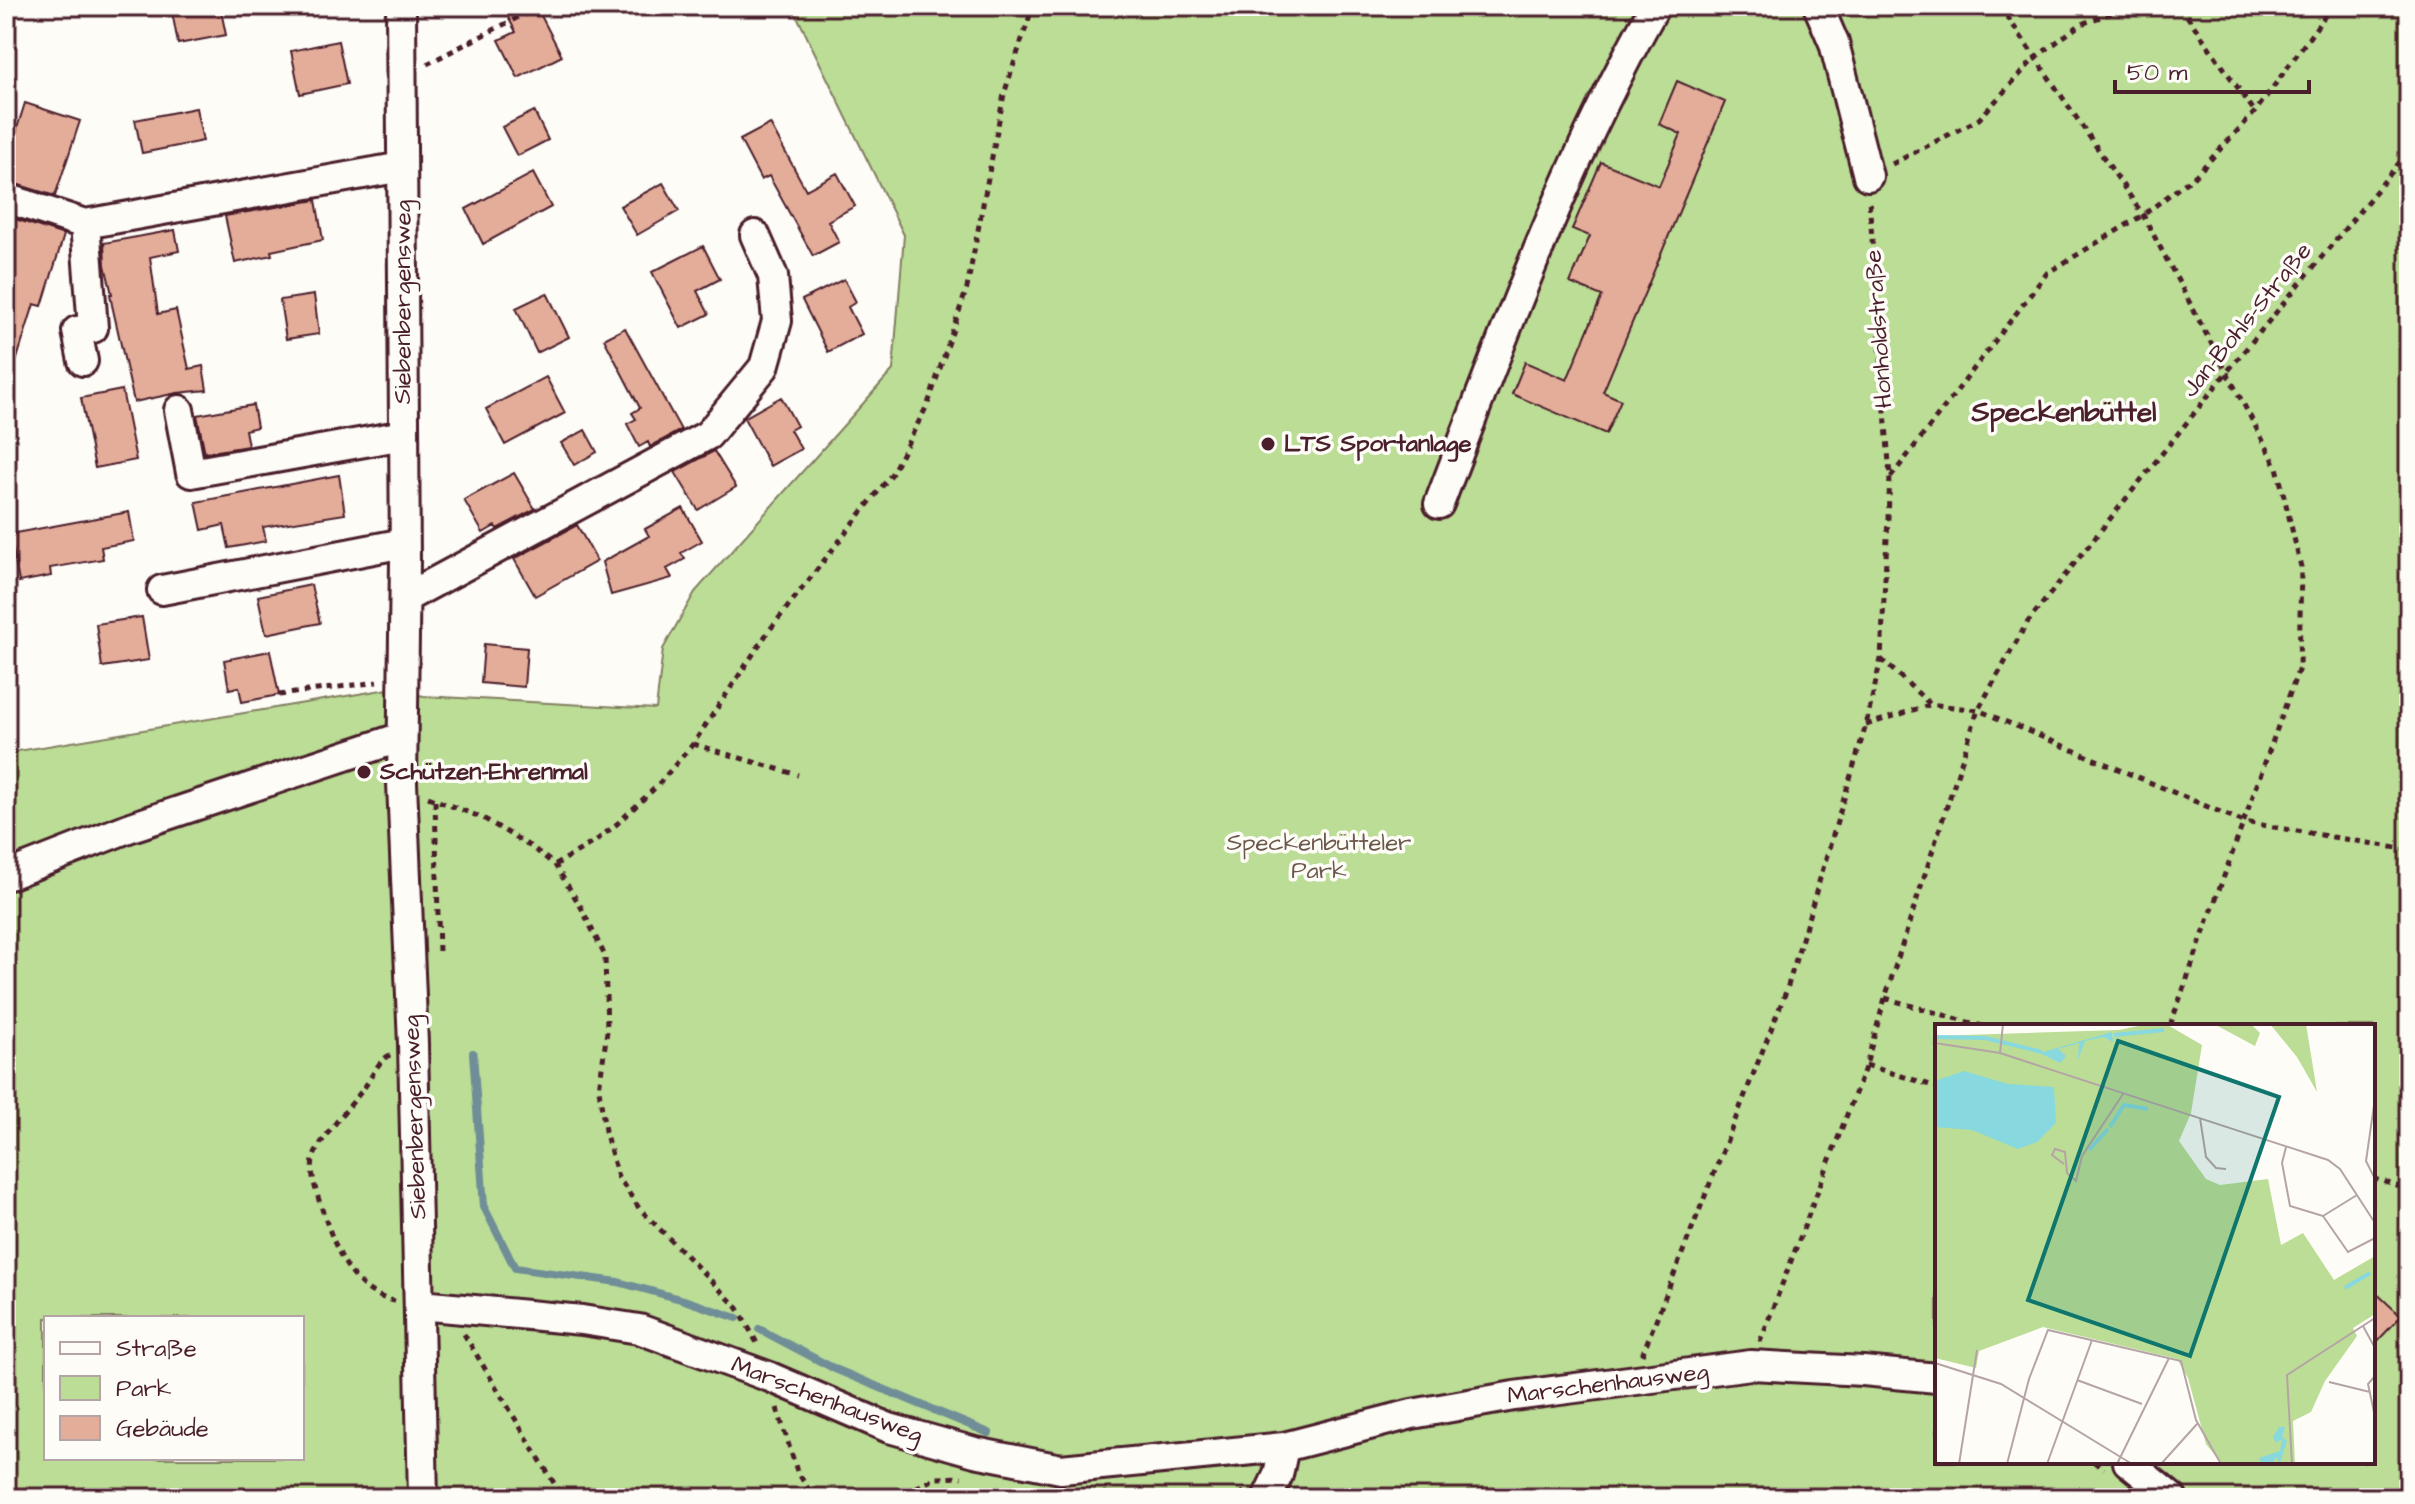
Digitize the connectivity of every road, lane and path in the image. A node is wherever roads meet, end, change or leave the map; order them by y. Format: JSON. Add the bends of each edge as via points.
{"nodes":[{"id":1,"x":401,"y":6,"type":"edge"},
{"id":2,"x":540,"y":6,"type":"edge"},
{"id":3,"x":1033,"y":6,"type":"edge"},
{"id":4,"x":1655,"y":6,"type":"edge"},
{"id":5,"x":1818,"y":6,"type":"edge"},
{"id":6,"x":2000,"y":6,"type":"edge"},
{"id":7,"x":2131,"y":6,"type":"edge"},
{"id":8,"x":2180,"y":6,"type":"edge"},
{"id":9,"x":2332,"y":6,"type":"edge"},
{"id":10,"x":2035,"y":58,"type":"junction"},
{"id":11,"x":401,"y":78,"type":"junction"},
{"id":12,"x":2255,"y":112,"type":"junction"},
{"id":13,"x":2409,"y":151,"type":"edge"},
{"id":14,"x":402,"y":167,"type":"junction"},
{"id":15,"x":1868,"y":176,"type":"junction"},
{"id":16,"x":6,"y":198,"type":"edge"},
{"id":17,"x":2143,"y":215,"type":"junction"},
{"id":18,"x":85,"y":224,"type":"junction"},
{"id":19,"x":755,"y":235,"type":"dead end"},
{"id":20,"x":83,"y":361,"type":"dead end"},
{"id":21,"x":2227,"y":372,"type":"junction"},
{"id":22,"x":179,"y":410,"type":"dead end"},
{"id":23,"x":404,"y":435,"type":"junction"},
{"id":24,"x":1890,"y":477,"type":"junction"},
{"id":25,"x":1439,"y":504,"type":"dead end"},
{"id":26,"x":404,"y":543,"type":"junction"},
{"id":27,"x":162,"y":590,"type":"dead end"},
{"id":28,"x":405,"y":598,"type":"junction"},
{"id":29,"x":1881,"y":659,"type":"junction"},
{"id":30,"x":403,"y":679,"type":"junction"},
{"id":31,"x":279,"y":695,"type":"dead end"},
{"id":32,"x":1930,"y":704,"type":"junction"},
{"id":33,"x":1978,"y":710,"type":"junction"},
{"id":34,"x":1866,"y":725,"type":"junction"},
{"id":35,"x":402,"y":737,"type":"junction"},
{"id":36,"x":693,"y":744,"type":"junction"},
{"id":37,"x":798,"y":775,"type":"dead end"},
{"id":38,"x":402,"y":783,"type":"junction"},
{"id":39,"x":2244,"y":822,"type":"junction"},
{"id":40,"x":2409,"y":850,"type":"edge"},
{"id":41,"x":555,"y":865,"type":"junction"},
{"id":42,"x":6,"y":876,"type":"edge"},
{"id":43,"x":1885,"y":998,"type":"junction"},
{"id":44,"x":1975,"y":1024,"type":"edge"},
{"id":45,"x":2171,"y":1024,"type":"edge"},
{"id":46,"x":413,"y":1044,"type":"junction"},
{"id":47,"x":1866,"y":1065,"type":"junction"},
{"id":48,"x":1935,"y":1086,"type":"edge"},
{"id":49,"x":2375,"y":1179,"type":"edge"},
{"id":50,"x":2409,"y":1190,"type":"edge"},
{"id":51,"x":433,"y":1306,"type":"junction"},
{"id":52,"x":1751,"y":1365,"type":"junction"},
{"id":53,"x":770,"y":1377,"type":"junction"},
{"id":54,"x":1935,"y":1378,"type":"edge"},
{"id":55,"x":1632,"y":1379,"type":"junction"},
{"id":56,"x":1284,"y":1447,"type":"junction"},
{"id":57,"x":2130,"y":1464,"type":"edge"},
{"id":58,"x":423,"y":1498,"type":"edge"},
{"id":59,"x":563,"y":1498,"type":"edge"},
{"id":60,"x":814,"y":1498,"type":"edge"},
{"id":61,"x":1267,"y":1498,"type":"edge"},
{"id":62,"x":2172,"y":1498,"type":"edge"}],
"edges":[{"from":1,"to":11,"type":"street","name":"Siebenbergensweg"},
{"from":2,"to":11,"type":"path"},
{"from":3,"to":36,"type":"path","via":[[1004,94],[967,288],[928,404],[891,475],[768,632]]},
{"from":4,"to":25,"type":"street","via":[[1604,100],[1545,229]]},
{"from":5,"to":15,"type":"street","via":[[1834,43]]},
{"from":6,"to":10,"type":"path"},
{"from":7,"to":10,"type":"path","via":[[2081,24]]},
{"from":8,"to":12,"type":"path"},
{"from":9,"to":12,"type":"path"},
{"from":10,"to":15,"type":"path","via":[[1979,119]]},
{"from":10,"to":17,"type":"path"},
{"from":11,"to":14,"type":"street","name":"Siebenbergensweg"},
{"from":12,"to":17,"type":"path","via":[[2196,175]]},
{"from":13,"to":21,"type":"path","name":"Jan-Bohls-Straße"},
{"from":14,"to":18,"type":"street"},
{"from":14,"to":23,"type":"street","name":"Siebenbergensweg"},
{"from":15,"to":24,"type":"path","name":"Honholdstraße"},
{"from":16,"to":18,"type":"street"},
{"from":17,"to":21,"type":"path"},
{"from":17,"to":24,"type":"path","via":[[2047,273]]},
{"from":18,"to":20,"type":"street","via":[[93,328],[77,331]]},
{"from":19,"to":28,"type":"street","via":[[773,276],[777,321],[764,367],[708,435]]},
{"from":21,"to":33,"type":"path","name":"Jan-Bohls-Straße","via":[[2027,623]]},
{"from":21,"to":39,"type":"path","via":[[2277,467],[2301,567],[2299,668]]},
{"from":22,"to":23,"type":"street","via":[[191,473]]},
{"from":23,"to":26,"type":"street","name":"Siebenbergensweg"},
{"from":24,"to":29,"type":"path","name":"Honholdstraße"},
{"from":26,"to":27,"type":"street"},
{"from":26,"to":28,"type":"street","name":"Siebenbergensweg"},
{"from":28,"to":30,"type":"street","name":"Siebenbergensweg"},
{"from":29,"to":32,"type":"path"},
{"from":29,"to":34,"type":"path","name":"Honholdstraße"},
{"from":30,"to":31,"type":"path"},
{"from":30,"to":35,"type":"street","name":"Siebenbergensweg"},
{"from":32,"to":33,"type":"path"},
{"from":32,"to":34,"type":"path"},
{"from":33,"to":39,"type":"path"},
{"from":33,"to":43,"type":"path","name":"Jan-Bohls-Straße"},
{"from":34,"to":55,"type":"path","name":"Honholdstraße","via":[[1787,989]]},
{"from":35,"to":38,"type":"street","name":"Siebenbergensweg"},
{"from":35,"to":42,"type":"street","via":[[131,827]]},
{"from":36,"to":37,"type":"path"},
{"from":36,"to":41,"type":"path","via":[[618,823]]},
{"from":38,"to":41,"type":"path","via":[[483,818]]},
{"from":38,"to":46,"type":"street","name":"Siebenbergensweg"},
{"from":39,"to":40,"type":"path"},
{"from":39,"to":45,"type":"path"},
{"from":41,"to":53,"type":"path","via":[[605,956],[607,1031],[599,1089],[618,1177],[639,1208],[738,1308]]},
{"from":43,"to":44,"type":"path"},
{"from":43,"to":47,"type":"path","name":"Jan-Bohls-Straße"},
{"from":46,"to":51,"type":"street","name":"Siebenbergensweg"},
{"from":46,"to":51,"type":"path","via":[[384,1058],[322,1142],[313,1160],[313,1182],[332,1240],[354,1276],[379,1298]]},
{"from":47,"to":48,"type":"path"},
{"from":47,"to":52,"type":"path","name":"Jan-Bohls-Straße"},
{"from":49,"to":50,"type":"path"},
{"from":51,"to":53,"type":"street","name":"Marschenhausweg","via":[[639,1329]]},
{"from":51,"to":58,"type":"street","name":"Siebenbergensweg"},
{"from":51,"to":59,"type":"path"},
{"from":52,"to":54,"type":"street","name":"Marschenhausweg"},
{"from":52,"to":55,"type":"street","name":"Marschenhausweg"},
{"from":53,"to":56,"type":"street","name":"Marschenhausweg","via":[[889,1428],[1061,1469]]},
{"from":53,"to":60,"type":"path","via":[[797,1471]]},
{"from":55,"to":56,"type":"street","name":"Marschenhausweg","via":[[1412,1414]]},
{"from":56,"to":61,"type":"street"},
{"from":57,"to":62,"type":"street"}]}
